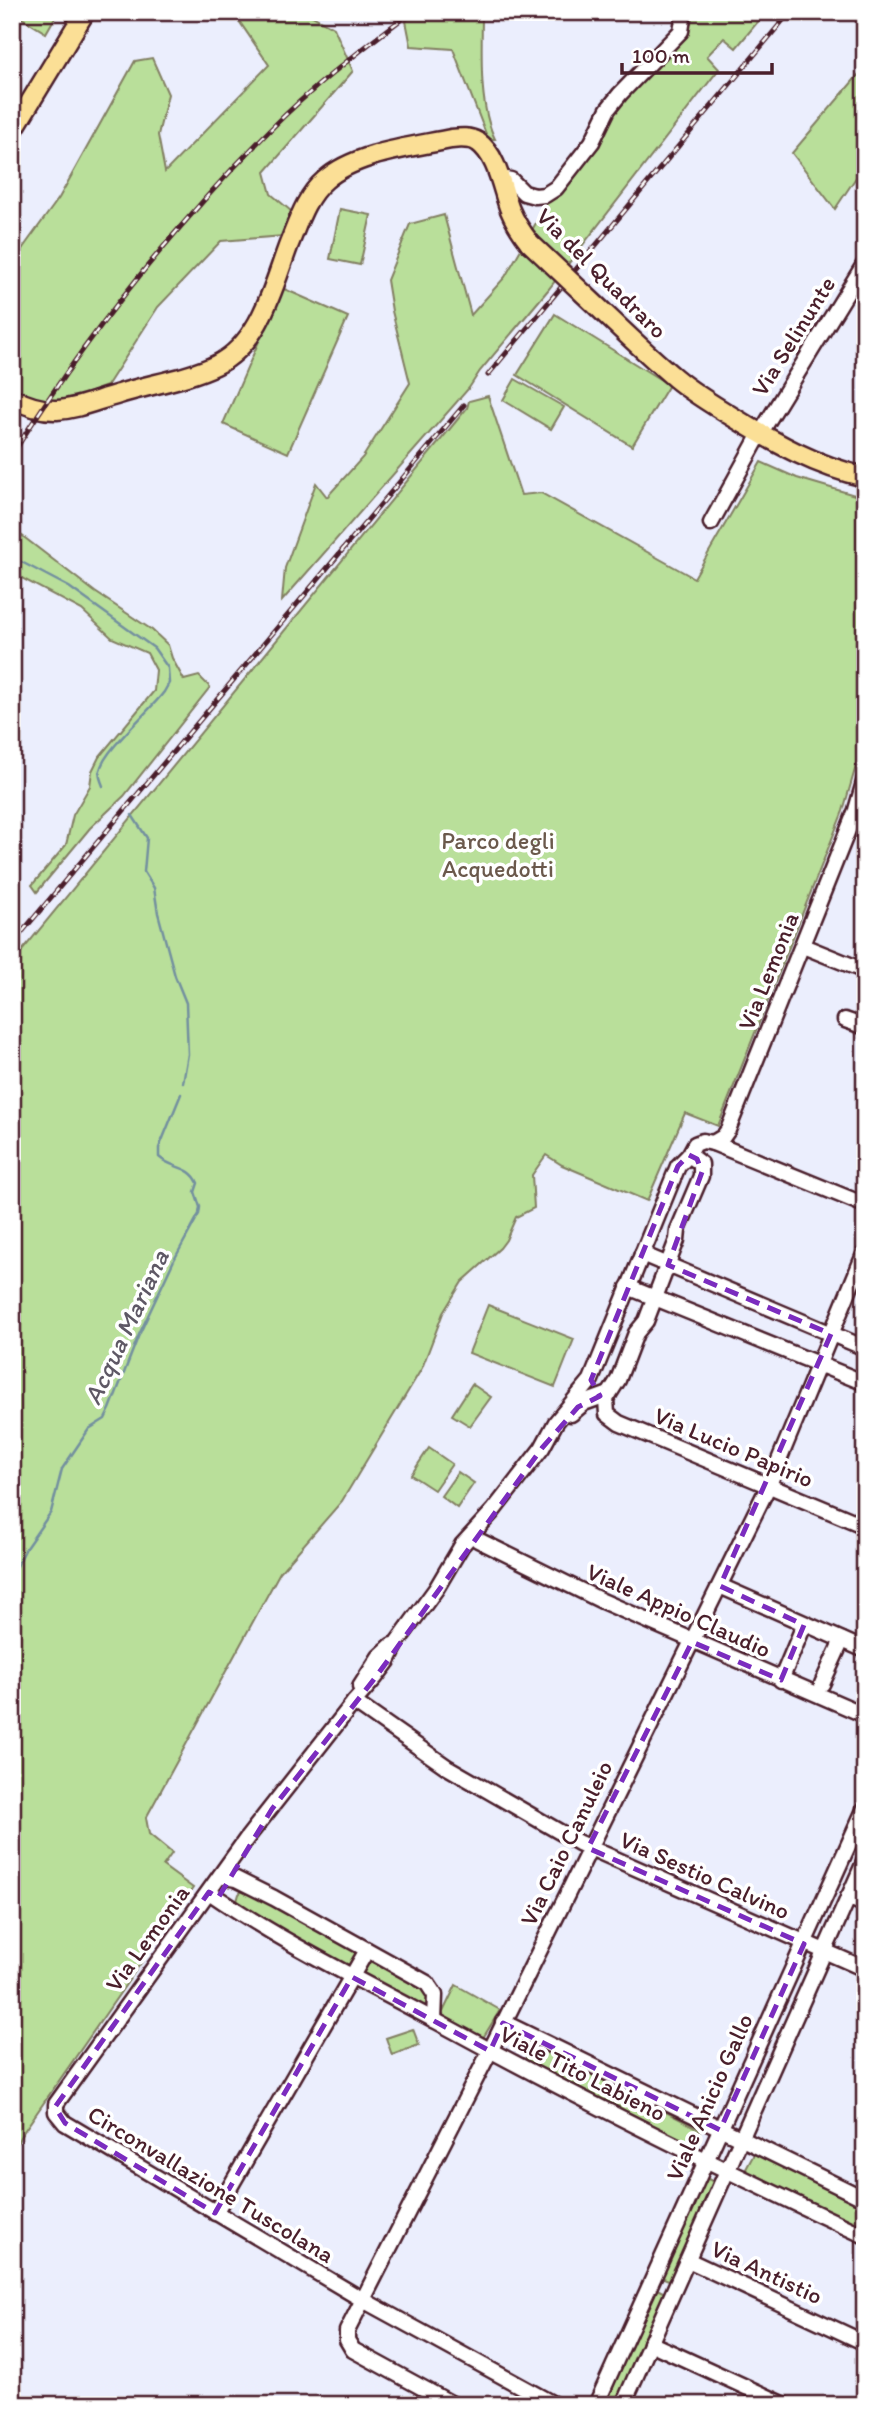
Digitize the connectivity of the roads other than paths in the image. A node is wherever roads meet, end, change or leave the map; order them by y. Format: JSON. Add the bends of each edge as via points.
{"nodes":[{"id":1,"x":71,"y":12,"type":"edge"},
{"id":2,"x":85,"y":12,"type":"edge"},
{"id":3,"x":684,"y":12,"type":"edge"},
{"id":4,"x":12,"y":110,"type":"edge"},
{"id":5,"x":12,"y":132,"type":"edge"},
{"id":6,"x":500,"y":178,"type":"junction"},
{"id":7,"x":865,"y":263,"type":"edge"},
{"id":8,"x":12,"y":398,"type":"edge"},
{"id":9,"x":760,"y":434,"type":"junction"},
{"id":10,"x":865,"y":471,"type":"edge"},
{"id":11,"x":842,"y":472,"type":"junction"},
{"id":12,"x":865,"y":477,"type":"edge"},
{"id":13,"x":710,"y":523,"type":"dead end"},
{"id":14,"x":865,"y":780,"type":"edge"},
{"id":15,"x":861,"y":803,"type":"edge"},
{"id":16,"x":803,"y":946,"type":"junction"},
{"id":17,"x":865,"y":971,"type":"edge"},
{"id":18,"x":845,"y":1020,"type":"dead end"},
{"id":19,"x":865,"y":1027,"type":"edge"},
{"id":20,"x":713,"y":1143,"type":"junction"},
{"id":21,"x":689,"y":1155,"type":"junction"},
{"id":22,"x":865,"y":1205,"type":"edge"},
{"id":23,"x":865,"y":1252,"type":"edge"},
{"id":24,"x":642,"y":1254,"type":"junction"},
{"id":25,"x":668,"y":1265,"type":"junction"},
{"id":26,"x":628,"y":1287,"type":"junction"},
{"id":27,"x":655,"y":1298,"type":"junction"},
{"id":28,"x":831,"y":1334,"type":"junction"},
{"id":29,"x":865,"y":1348,"type":"edge"},
{"id":30,"x":819,"y":1364,"type":"junction"},
{"id":31,"x":591,"y":1380,"type":"junction"},
{"id":32,"x":865,"y":1383,"type":"edge"},
{"id":33,"x":609,"y":1394,"type":"junction"},
{"id":34,"x":542,"y":1448,"type":"junction"},
{"id":35,"x":768,"y":1487,"type":"junction"},
{"id":36,"x":865,"y":1526,"type":"edge"},
{"id":37,"x":469,"y":1546,"type":"junction"},
{"id":38,"x":720,"y":1586,"type":"junction"},
{"id":39,"x":804,"y":1625,"type":"junction"},
{"id":40,"x":842,"y":1640,"type":"junction"},
{"id":41,"x":693,"y":1642,"type":"junction"},
{"id":42,"x":865,"y":1650,"type":"edge"},
{"id":43,"x":781,"y":1679,"type":"junction"},
{"id":44,"x":822,"y":1684,"type":"dead end"},
{"id":45,"x":354,"y":1702,"type":"junction"},
{"id":46,"x":865,"y":1715,"type":"edge"},
{"id":47,"x":865,"y":1808,"type":"edge"},
{"id":48,"x":588,"y":1848,"type":"junction"},
{"id":49,"x":865,"y":1860,"type":"edge"},
{"id":50,"x":226,"y":1877,"type":"junction"},
{"id":51,"x":246,"y":1884,"type":"junction"},
{"id":52,"x":209,"y":1892,"type":"junction"},
{"id":53,"x":848,"y":1898,"type":"junction"},
{"id":54,"x":865,"y":1905,"type":"edge"},
{"id":55,"x":233,"y":1909,"type":"junction"},
{"id":56,"x":804,"y":1944,"type":"junction"},
{"id":57,"x":367,"y":1950,"type":"junction"},
{"id":58,"x":824,"y":1951,"type":"junction"},
{"id":59,"x":865,"y":1969,"type":"edge"},
{"id":60,"x":352,"y":1977,"type":"junction"},
{"id":61,"x":434,"y":2020,"type":"junction"},
{"id":62,"x":503,"y":2022,"type":"junction"},
{"id":63,"x":490,"y":2050,"type":"junction"},
{"id":64,"x":61,"y":2095,"type":"joint"},
{"id":65,"x":720,"y":2130,"type":"junction"},
{"id":66,"x":740,"y":2139,"type":"junction"},
{"id":67,"x":706,"y":2161,"type":"junction"},
{"id":68,"x":726,"y":2171,"type":"junction"},
{"id":69,"x":865,"y":2199,"type":"edge"},
{"id":70,"x":215,"y":2213,"type":"junction"},
{"id":71,"x":865,"y":2236,"type":"edge"},
{"id":72,"x":688,"y":2260,"type":"junction"},
{"id":73,"x":652,"y":2279,"type":"junction"},
{"id":74,"x":674,"y":2289,"type":"junction"},
{"id":75,"x":363,"y":2300,"type":"junction"},
{"id":76,"x":650,"y":2343,"type":"junction"},
{"id":77,"x":865,"y":2343,"type":"edge"},
{"id":78,"x":454,"y":2405,"type":"edge"},
{"id":79,"x":555,"y":2405,"type":"edge"},
{"id":80,"x":596,"y":2405,"type":"edge"},
{"id":81,"x":623,"y":2405,"type":"edge"},
{"id":82,"x":785,"y":2405,"type":"edge"}],
"edges":[{"from":1,"to":4,"type":"main road"},
{"from":2,"to":5,"type":"main road"},
{"from":3,"to":6,"type":"street","via":[[681,31],[620,94],[592,142],[553,190],[532,195]]},
{"from":6,"to":8,"type":"main road","name":"Via del Quadraro","via":[[480,144],[464,138],[348,166],[326,178],[310,198],[260,319],[226,359],[193,373],[59,411],[36,409]]},
{"from":6,"to":9,"type":"main road","name":"Via del Quadraro","bridge":true,"via":[[513,216],[530,243],[678,380]]},
{"from":7,"to":9,"type":"street","name":"Via Selinunte"},
{"from":9,"to":11,"type":"main road","name":"Via del Quadraro"},
{"from":9,"to":13,"type":"street","name":"Via Selinunte"},
{"from":10,"to":11,"type":"street","name":"Via del Quadraro"},
{"from":11,"to":12,"type":"main road","name":"Via del Quadraro"},
{"from":14,"to":15,"type":"street","name":"Via Lemonia"},
{"from":15,"to":16,"type":"street","name":"Via Lemonia"},
{"from":16,"to":17,"type":"street"},
{"from":16,"to":20,"type":"street","name":"Via Lemonia","via":[[728,1130]]},
{"from":18,"to":19,"type":"street"},
{"from":20,"to":21,"type":"street","name":"Via Lemonia","via":[[698,1142]]},
{"from":20,"to":22,"type":"street"},
{"from":21,"to":24,"type":"street","name":"Via Lemonia","via":[[678,1166]]},
{"from":21,"to":25,"type":"street","via":[[699,1161],[702,1170]]},
{"from":23,"to":28,"type":"street","name":"Via Caio Canuleio"},
{"from":24,"to":25,"type":"street"},
{"from":24,"to":26,"type":"street","name":"Via Lemonia"},
{"from":25,"to":27,"type":"street"},
{"from":25,"to":28,"type":"street"},
{"from":26,"to":27,"type":"street"},
{"from":26,"to":31,"type":"street","name":"Via Lemonia"},
{"from":27,"to":30,"type":"street"},
{"from":27,"to":33,"type":"street"},
{"from":28,"to":29,"type":"street"},
{"from":28,"to":30,"type":"street","name":"Via Caio Canuleio"},
{"from":30,"to":32,"type":"street"},
{"from":30,"to":35,"type":"street","name":"Via Caio Canuleio"},
{"from":31,"to":33,"type":"street"},
{"from":31,"to":34,"type":"street","name":"Via Lemonia","via":[[556,1422]]},
{"from":33,"to":34,"type":"street","name":"Via Lemonia","via":[[580,1405]]},
{"from":33,"to":35,"type":"street","name":"Via Lucio Papirio","via":[[605,1405],[612,1419]]},
{"from":34,"to":37,"type":"street","name":"Via Lemonia"},
{"from":35,"to":36,"type":"street","name":"Via Lucio Papirio"},
{"from":35,"to":38,"type":"street","name":"Via Caio Canuleio"},
{"from":37,"to":41,"type":"street","name":"Viale Appio Claudio"},
{"from":37,"to":45,"type":"street","name":"Via Lemonia","via":[[398,1641],[370,1669]]},
{"from":38,"to":39,"type":"street"},
{"from":38,"to":41,"type":"street","name":"Via Caio Canuleio"},
{"from":39,"to":40,"type":"street"},
{"from":39,"to":43,"type":"street"},
{"from":40,"to":42,"type":"street"},
{"from":40,"to":44,"type":"street"},
{"from":41,"to":43,"type":"street","name":"Viale Appio Claudio"},
{"from":41,"to":48,"type":"street","name":"Via Caio Canuleio"},
{"from":43,"to":46,"type":"street","name":"Viale Appio Claudio"},
{"from":45,"to":48,"type":"street","name":"Via Sestio Calvino","via":[[447,1767]]},
{"from":45,"to":50,"type":"street","name":"Via Lemonia","via":[[272,1809],[256,1842]]},
{"from":47,"to":56,"type":"street","name":"Viale Anicio Gallo"},
{"from":48,"to":56,"type":"street","name":"Via Sestio Calvino"},
{"from":48,"to":62,"type":"street","name":"Via Caio Canuleio"},
{"from":49,"to":53,"type":"street","name":"Viale Anicio Gallo"},
{"from":50,"to":51,"type":"street"},
{"from":50,"to":52,"type":"street","name":"Via Lemonia"},
{"from":51,"to":55,"type":"street","via":[[235,1896]]},
{"from":51,"to":57,"type":"street"},
{"from":52,"to":55,"type":"street","name":"Viale Tito Labieno"},
{"from":52,"to":64,"type":"street","name":"Via Lemonia"},
{"from":53,"to":54,"type":"street"},
{"from":53,"to":58,"type":"street","name":"Viale Anicio Gallo"},
{"from":55,"to":60,"type":"street","name":"Viale Tito Labieno"},
{"from":56,"to":58,"type":"street","name":"Via Sestio Calvino"},
{"from":56,"to":65,"type":"street","name":"Viale Anicio Gallo"},
{"from":57,"to":60,"type":"street"},
{"from":57,"to":61,"type":"street","via":[[431,1987],[436,1998]]},
{"from":58,"to":59,"type":"street","name":"Via Sestio Calvino"},
{"from":58,"to":66,"type":"street","name":"Viale Anicio Gallo"},
{"from":60,"to":61,"type":"street","name":"Viale Tito Labieno"},
{"from":60,"to":70,"type":"street"},
{"from":61,"to":63,"type":"street","name":"Viale Tito Labieno"},
{"from":62,"to":63,"type":"street","name":"Via Caio Canuleio"},
{"from":62,"to":65,"type":"street","name":"Viale Tito Labieno"},
{"from":63,"to":67,"type":"street","name":"Viale Tito Labieno"},
{"from":63,"to":75,"type":"street","name":"Via Caio Canuleio"},
{"from":64,"to":70,"type":"street","name":"Circonvallazione Tuscolana","via":[[55,2107],[65,2123]]},
{"from":65,"to":66,"type":"street","name":"Viale Tito Labieno"},
{"from":65,"to":67,"type":"street","name":"Viale Anicio Gallo"},
{"from":66,"to":68,"type":"street","name":"Viale Anicio Gallo"},
{"from":66,"to":69,"type":"street","name":"Viale Tito Labieno"},
{"from":67,"to":68,"type":"street","name":"Viale Tito Labieno"},
{"from":67,"to":73,"type":"street","name":"Viale Anicio Gallo"},
{"from":68,"to":71,"type":"street","name":"Viale Tito Labieno"},
{"from":68,"to":72,"type":"street","name":"Viale Anicio Gallo"},
{"from":70,"to":75,"type":"street","name":"Circonvallazione Tuscolana"},
{"from":72,"to":74,"type":"street","name":"Viale Anicio Gallo"},
{"from":72,"to":77,"type":"street","name":"Via Antistio"},
{"from":73,"to":74,"type":"street"},
{"from":73,"to":80,"type":"street","name":"Viale Anicio Gallo"},
{"from":74,"to":76,"type":"street","name":"Viale Anicio Gallo"},
{"from":75,"to":78,"type":"street","via":[[347,2334],[351,2348]]},
{"from":75,"to":79,"type":"street","name":"Circonvallazione Tuscolana"},
{"from":76,"to":81,"type":"street","name":"Viale Anicio Gallo"},
{"from":76,"to":82,"type":"street"}]}
